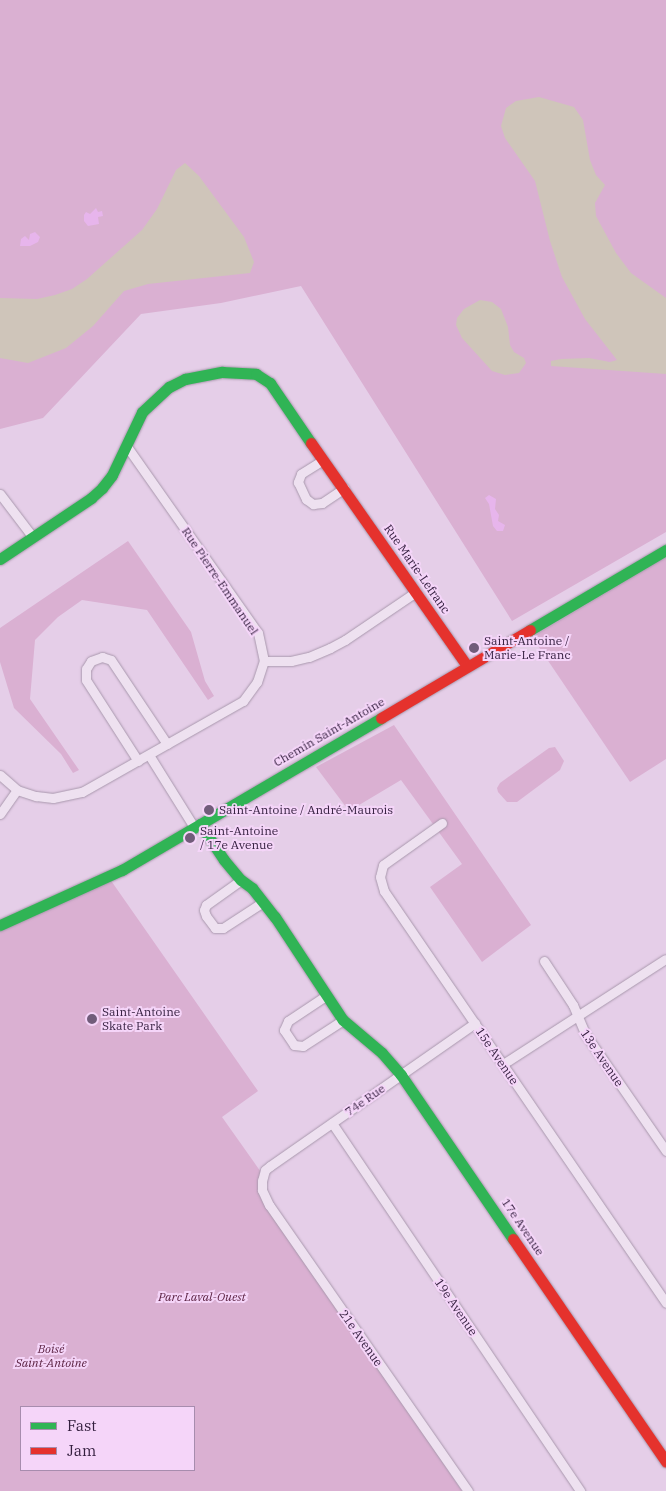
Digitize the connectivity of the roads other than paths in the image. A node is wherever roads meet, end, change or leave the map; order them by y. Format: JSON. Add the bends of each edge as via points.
{"nodes":[{"id":1,"x":126,"y":445,"type":"junction"},
{"id":2,"x":323,"y":460,"type":"junction"},
{"id":3,"x":344,"y":488,"type":"junction"},
{"id":4,"x":0,"y":494,"type":"edge"},
{"id":5,"x":32,"y":536,"type":"junction"},
{"id":6,"x":666,"y":550,"type":"edge"},
{"id":7,"x":1,"y":557,"type":"edge"},
{"id":8,"x":416,"y":592,"type":"junction"},
{"id":9,"x":264,"y":661,"type":"junction"},
{"id":10,"x":468,"y":666,"type":"junction"},
{"id":11,"x":167,"y":744,"type":"junction"},
{"id":12,"x":149,"y":755,"type":"junction"},
{"id":13,"x":138,"y":761,"type":"junction"},
{"id":14,"x":0,"y":775,"type":"edge"},
{"id":15,"x":17,"y":790,"type":"junction"},
{"id":16,"x":0,"y":814,"type":"edge"},
{"id":17,"x":442,"y":824,"type":"dead end"},
{"id":18,"x":197,"y":826,"type":"junction"},
{"id":19,"x":241,"y":880,"type":"junction"},
{"id":20,"x":263,"y":902,"type":"junction"},
{"id":21,"x":0,"y":925,"type":"edge"},
{"id":22,"x":665,"y":959,"type":"edge"},
{"id":23,"x":544,"y":961,"type":"dead end"},
{"id":24,"x":327,"y":995,"type":"junction"},
{"id":25,"x":578,"y":1017,"type":"junction"},
{"id":26,"x":343,"y":1020,"type":"junction"},
{"id":27,"x":475,"y":1023,"type":"junction"},
{"id":28,"x":504,"y":1064,"type":"junction"},
{"id":29,"x":401,"y":1075,"type":"junction"},
{"id":30,"x":332,"y":1123,"type":"junction"},
{"id":31,"x":666,"y":1151,"type":"edge"},
{"id":32,"x":262,"y":1181,"type":"joint"},
{"id":33,"x":666,"y":1303,"type":"edge"},
{"id":34,"x":666,"y":1462,"type":"edge"},
{"id":35,"x":468,"y":1491,"type":"edge"},
{"id":36,"x":580,"y":1491,"type":"edge"}],
"edges":[{"from":1,"to":2,"type":"street","name":"Rue Marie-Lefranc","via":[[142,412],[168,387],[205,374],[241,372],[256,374],[270,383]]},
{"from":1,"to":5,"type":"street","name":"Rue Marie-Lefranc","via":[[102,488]]},
{"from":1,"to":9,"type":"street","name":"Rue Pierre-Emmanuel","via":[[258,633]]},
{"from":2,"to":3,"type":"street","name":"Rue Marie-Lefranc"},
{"from":2,"to":3,"type":"street","via":[[301,474],[298,482],[306,499],[313,504],[322,503]]},
{"from":3,"to":8,"type":"street","name":"Rue Marie-Lefranc"},
{"from":4,"to":5,"type":"street"},
{"from":5,"to":7,"type":"street","name":"Rue Marie-Lefranc"},
{"from":6,"to":10,"type":"street","name":"Chemin Saint-Antoine"},
{"from":8,"to":9,"type":"street","via":[[330,648],[291,661]]},
{"from":8,"to":10,"type":"street","name":"Rue Marie-Lefranc"},
{"from":9,"to":11,"type":"street","via":[[257,682],[243,701]]},
{"from":10,"to":18,"type":"street","name":"Chemin Saint-Antoine"},
{"from":11,"to":12,"type":"street"},
{"from":11,"to":13,"type":"street","via":[[111,660],[102,657],[91,661],[86,669],[86,680]]},
{"from":12,"to":13,"type":"street"},
{"from":12,"to":18,"type":"street"},
{"from":13,"to":15,"type":"street","via":[[67,797],[36,796]]},
{"from":14,"to":15,"type":"street"},
{"from":15,"to":16,"type":"street"},
{"from":17,"to":27,"type":"street","name":"15e Avenue","via":[[384,866],[380,878]]},
{"from":18,"to":19,"type":"street","name":"17e Avenue"},
{"from":18,"to":21,"type":"street","name":"Chemin Saint-Antoine","via":[[122,870]]},
{"from":19,"to":20,"type":"street","name":"17e Avenue"},
{"from":19,"to":20,"type":"street","via":[[206,905],[206,916],[215,928],[223,928]]},
{"from":20,"to":24,"type":"street","name":"17e Avenue"},
{"from":22,"to":25,"type":"street"},
{"from":23,"to":25,"type":"street","name":"13e Avenue"},
{"from":24,"to":26,"type":"street","name":"17e Avenue"},
{"from":24,"to":26,"type":"street","via":[[288,1021],[284,1030],[294,1045],[303,1046]]},
{"from":25,"to":28,"type":"street"},
{"from":25,"to":31,"type":"street","name":"13e Avenue","via":[[586,1036]]},
{"from":26,"to":29,"type":"street","name":"17e Avenue","via":[[382,1053]]},
{"from":27,"to":28,"type":"street","name":"15e Avenue"},
{"from":27,"to":29,"type":"street","name":"74e Rue"},
{"from":28,"to":33,"type":"street","name":"15e Avenue"},
{"from":29,"to":30,"type":"street","name":"74e Rue"},
{"from":29,"to":34,"type":"street","name":"17e Avenue"},
{"from":30,"to":32,"type":"street","name":"74e Rue","via":[[265,1170]]},
{"from":30,"to":36,"type":"street","name":"19e Avenue"},
{"from":32,"to":35,"type":"street","name":"21e Avenue","via":[[268,1206]]}]}
